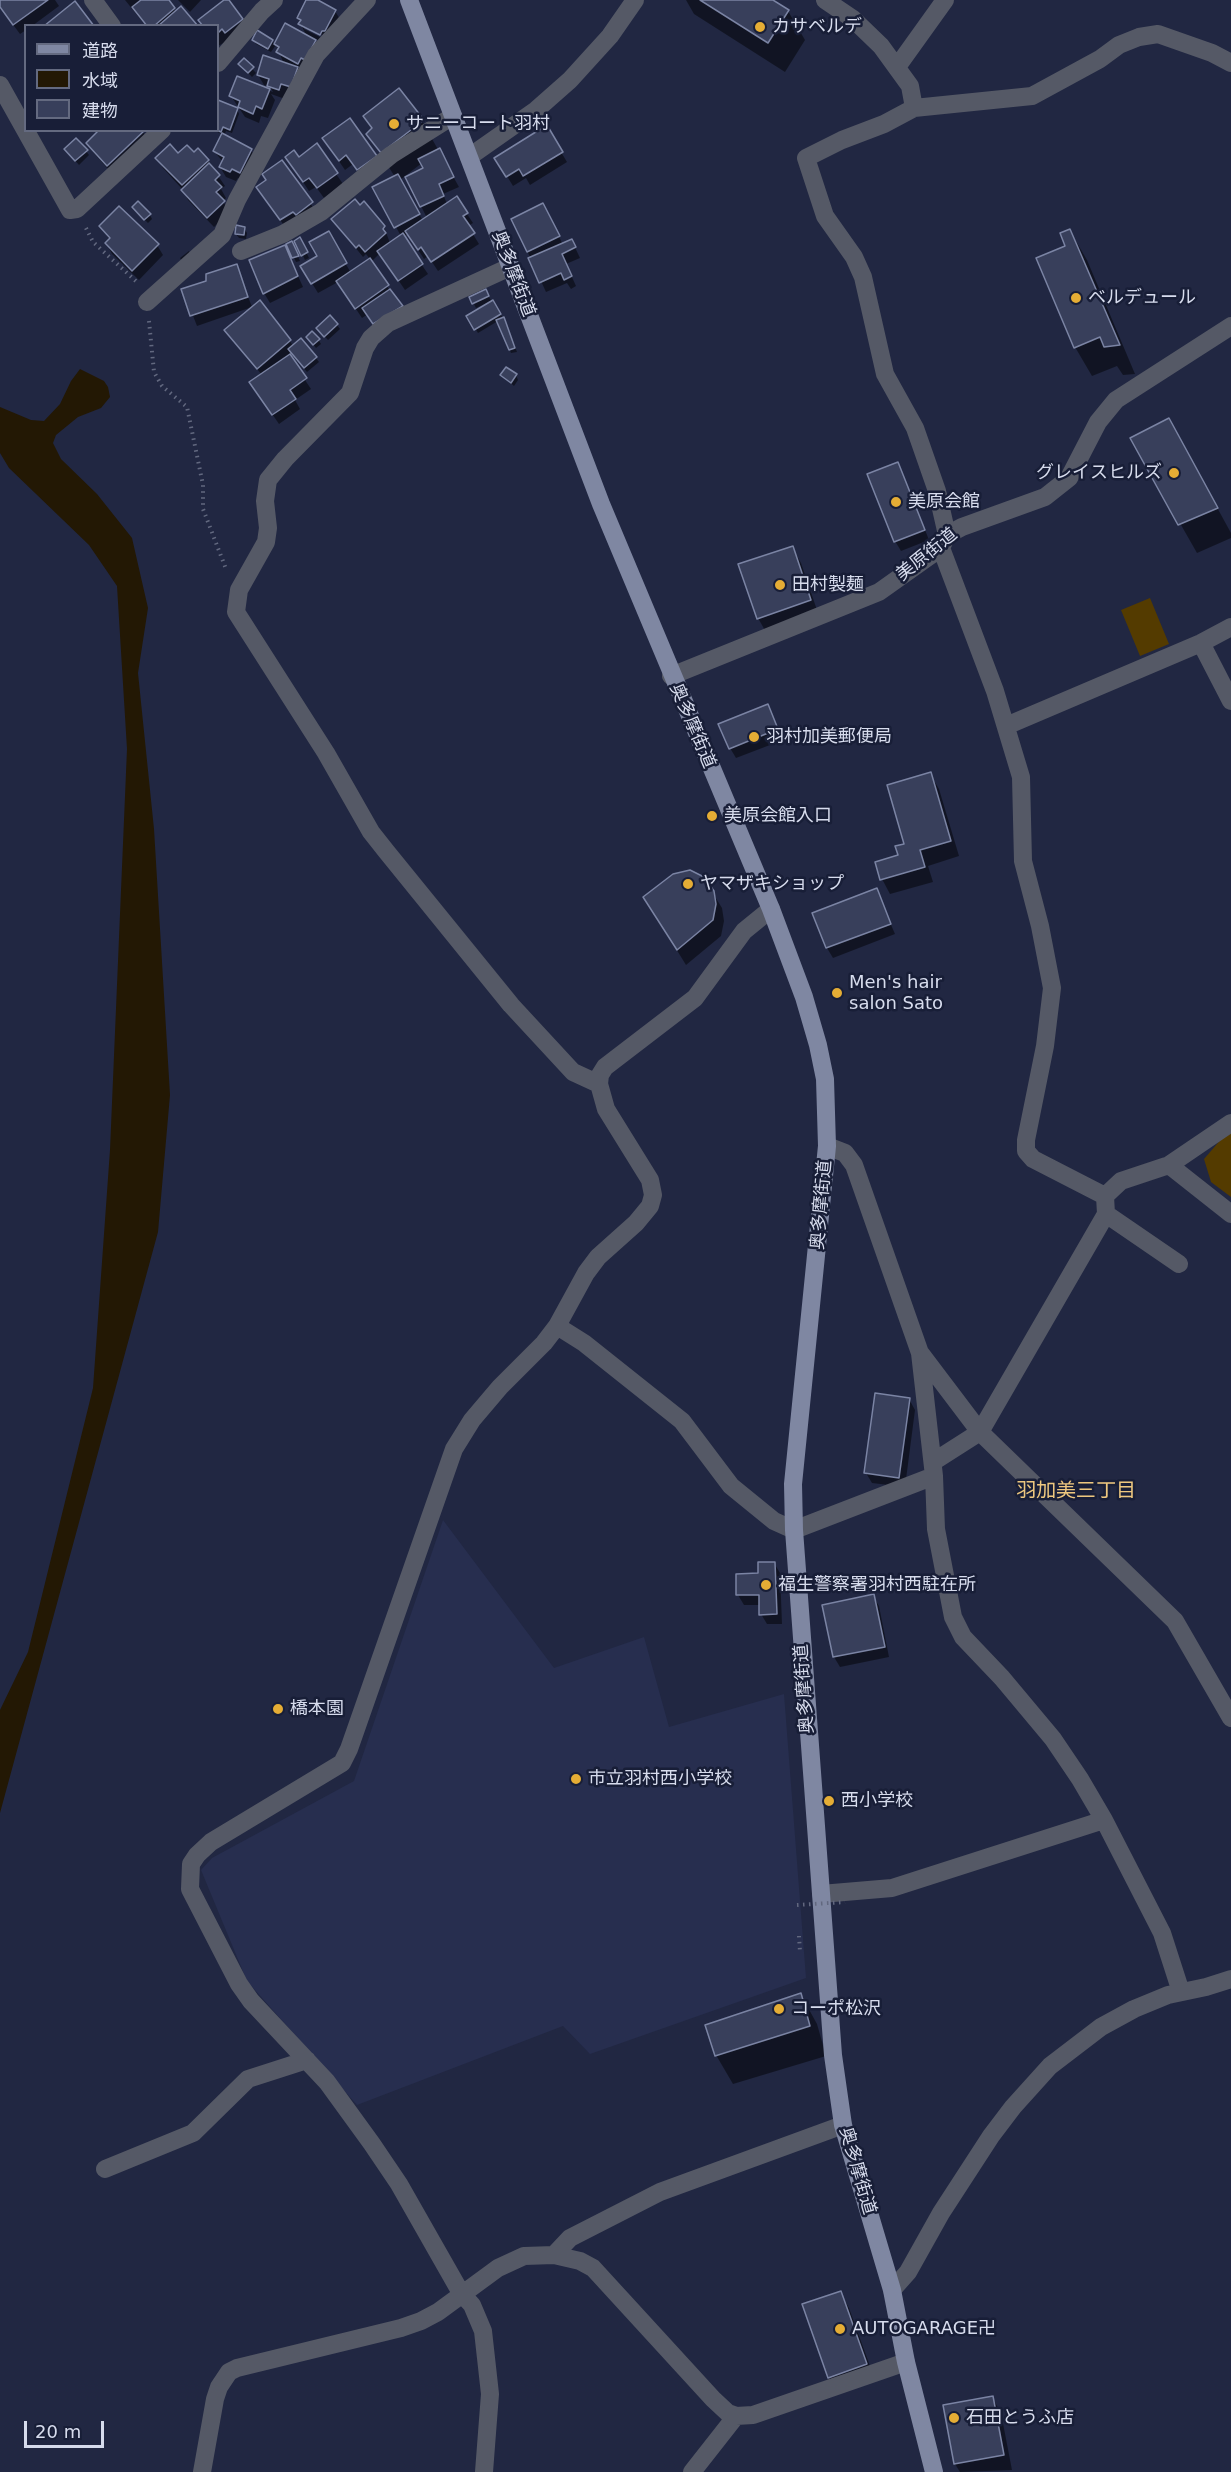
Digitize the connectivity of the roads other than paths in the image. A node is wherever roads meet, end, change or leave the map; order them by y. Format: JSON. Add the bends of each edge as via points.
{"nodes":[{"id":1,"x":93,"y":0,"type":"edge"},
{"id":2,"x":367,"y":0,"type":"edge"},
{"id":3,"x":409,"y":0,"type":"edge"},
{"id":4,"x":635,"y":0,"type":"edge"},
{"id":5,"x":825,"y":0,"type":"edge"},
{"id":6,"x":945,"y":0,"type":"edge"},
{"id":7,"x":262,"y":4,"type":"edge"},
{"id":8,"x":111,"y":24,"type":"edge"},
{"id":9,"x":219,"y":62,"type":"edge"},
{"id":10,"x":1231,"y":63,"type":"edge"},
{"id":11,"x":897,"y":68,"type":"junction"},
{"id":12,"x":0,"y":85,"type":"edge"},
{"id":13,"x":914,"y":108,"type":"junction"},
{"id":14,"x":453,"y":116,"type":"junction"},
{"id":15,"x":24,"y":128,"type":"edge"},
{"id":16,"x":26,"y":132,"type":"edge"},
{"id":17,"x":160,"y":132,"type":"edge"},
{"id":18,"x":469,"y":157,"type":"junction"},
{"id":19,"x":241,"y":251,"type":"dead end"},
{"id":20,"x":510,"y":267,"type":"junction"},
{"id":21,"x":147,"y":302,"type":"road end"},
{"id":22,"x":1231,"y":326,"type":"edge"},
{"id":23,"x":944,"y":542,"type":"junction"},
{"id":24,"x":1231,"y":627,"type":"edge"},
{"id":25,"x":1201,"y":643,"type":"junction"},
{"id":26,"x":671,"y":676,"type":"junction"},
{"id":27,"x":1231,"y":701,"type":"edge"},
{"id":28,"x":1006,"y":726,"type":"junction"},
{"id":29,"x":771,"y":909,"type":"junction"},
{"id":30,"x":599,"y":1084,"type":"junction"},
{"id":31,"x":1231,"y":1123,"type":"edge"},
{"id":32,"x":827,"y":1146,"type":"junction"},
{"id":33,"x":1169,"y":1165,"type":"junction"},
{"id":34,"x":1106,"y":1205,"type":"junction"},
{"id":35,"x":1231,"y":1214,"type":"edge"},
{"id":36,"x":1179,"y":1264,"type":"dead end"},
{"id":37,"x":557,"y":1326,"type":"junction"},
{"id":38,"x":920,"y":1353,"type":"junction"},
{"id":39,"x":980,"y":1432,"type":"junction"},
{"id":40,"x":933,"y":1469,"type":"junction"},
{"id":41,"x":794,"y":1530,"type":"junction"},
{"id":42,"x":1231,"y":1719,"type":"edge"},
{"id":43,"x":1104,"y":1820,"type":"junction"},
{"id":44,"x":821,"y":1894,"type":"junction"},
{"id":45,"x":1231,"y":1978,"type":"edge"},
{"id":46,"x":1181,"y":1992,"type":"junction"},
{"id":47,"x":307,"y":2060,"type":"junction"},
{"id":48,"x":843,"y":2125,"type":"junction"},
{"id":49,"x":105,"y":2169,"type":"dead end"},
{"id":50,"x":554,"y":2255,"type":"junction"},
{"id":51,"x":892,"y":2290,"type":"junction"},
{"id":52,"x":461,"y":2293,"type":"junction"},
{"id":53,"x":906,"y":2362,"type":"junction"},
{"id":54,"x":736,"y":2416,"type":"junction"},
{"id":55,"x":202,"y":2472,"type":"edge"},
{"id":56,"x":484,"y":2472,"type":"edge"},
{"id":57,"x":693,"y":2472,"type":"edge"},
{"id":58,"x":934,"y":2472,"type":"edge"}],
"edges":[{"from":1,"to":8,"type":"street"},
{"from":2,"to":21,"type":"street","via":[[316,55],[222,235]]},
{"from":3,"to":14,"type":"main road","name":"奥多摩街道"},
{"from":4,"to":18,"type":"street","via":[[610,36],[570,80],[536,110]]},
{"from":5,"to":11,"type":"street","via":[[853,19]]},
{"from":6,"to":11,"type":"street"},
{"from":7,"to":9,"type":"street"},
{"from":10,"to":13,"type":"street","via":[[1158,34],[1119,45],[1032,96]]},
{"from":11,"to":13,"type":"street","via":[[909,86]]},
{"from":12,"to":15,"type":"street"},
{"from":13,"to":23,"type":"street","via":[[806,158],[825,216],[863,277],[885,374],[915,428],[937,491]]},
{"from":14,"to":18,"type":"main road","name":"奥多摩街道"},
{"from":14,"to":19,"type":"street","via":[[391,155],[321,212],[283,234]]},
{"from":16,"to":17,"type":"street","via":[[70,210],[77,209]]},
{"from":18,"to":20,"type":"main road","name":"奥多摩街道"},
{"from":20,"to":26,"type":"main road","name":"奥多摩街道"},
{"from":20,"to":30,"type":"street","via":[[388,323],[371,338],[350,393],[268,480],[266,542],[239,590],[236,612],[372,832],[511,1005],[573,1072]]},
{"from":22,"to":23,"type":"street","name":"美原街道","via":[[1116,400],[1098,422],[1069,478],[1045,497],[962,527]]},
{"from":23,"to":26,"type":"street","name":"美原街道","via":[[879,592]]},
{"from":23,"to":28,"type":"street"},
{"from":24,"to":25,"type":"street"},
{"from":25,"to":27,"type":"street"},
{"from":25,"to":28,"type":"street"},
{"from":26,"to":29,"type":"main road","name":"奥多摩街道"},
{"from":28,"to":34,"type":"street","via":[[1021,777],[1023,861],[1052,988],[1026,1150],[1033,1159]]},
{"from":29,"to":30,"type":"street","via":[[744,931],[695,998],[605,1068]]},
{"from":29,"to":32,"type":"main road","name":"奥多摩街道","via":[[818,1045],[825,1079]]},
{"from":30,"to":37,"type":"street","via":[[606,1109],[650,1180],[653,1195],[646,1212],[586,1273]]},
{"from":31,"to":33,"type":"street"},
{"from":32,"to":38,"type":"street","via":[[845,1152],[854,1165]]},
{"from":32,"to":41,"type":"main road","name":"奥多摩街道","via":[[794,1462]]},
{"from":33,"to":34,"type":"street","via":[[1121,1181]]},
{"from":33,"to":35,"type":"street"},
{"from":34,"to":36,"type":"street"},
{"from":34,"to":39,"type":"street"},
{"from":37,"to":41,"type":"street","via":[[682,1421],[731,1486],[774,1521]]},
{"from":37,"to":47,"type":"street","via":[[472,1419],[454,1449],[342,1763],[211,1842],[191,1864],[190,1889],[239,1984]]},
{"from":38,"to":39,"type":"street"},
{"from":38,"to":40,"type":"street"},
{"from":39,"to":40,"type":"street"},
{"from":39,"to":42,"type":"street","via":[[1175,1621]]},
{"from":40,"to":41,"type":"street"},
{"from":40,"to":43,"type":"street","via":[[936,1529],[953,1617],[963,1637],[1053,1739]]},
{"from":41,"to":44,"type":"main road","name":"奥多摩街道"},
{"from":43,"to":44,"type":"street","via":[[892,1888]]},
{"from":43,"to":46,"type":"street","via":[[1162,1933]]},
{"from":44,"to":48,"type":"main road","name":"奥多摩街道","via":[[833,2055]]},
{"from":45,"to":46,"type":"street"},
{"from":46,"to":51,"type":"street","via":[[1158,1998],[1101,2027],[1050,2066],[991,2136],[908,2272]]},
{"from":47,"to":49,"type":"street","via":[[248,2079],[193,2133]]},
{"from":47,"to":52,"type":"street","via":[[383,2160]]},
{"from":48,"to":50,"type":"street","via":[[660,2192],[570,2238]]},
{"from":48,"to":51,"type":"main road","name":"奥多摩街道"},
{"from":50,"to":52,"type":"street","via":[[534,2254],[512,2260]]},
{"from":50,"to":54,"type":"street","via":[[593,2268],[718,2403]]},
{"from":51,"to":53,"type":"main road","name":"奥多摩街道"},
{"from":52,"to":55,"type":"street","via":[[438,2312],[401,2328],[230,2372],[215,2399]]},
{"from":52,"to":56,"type":"street","via":[[472,2305],[483,2331],[487,2355],[490,2394]]},
{"from":53,"to":54,"type":"street","via":[[753,2415]]},
{"from":53,"to":58,"type":"main road","name":"奥多摩街道"},
{"from":54,"to":57,"type":"street"}]}
